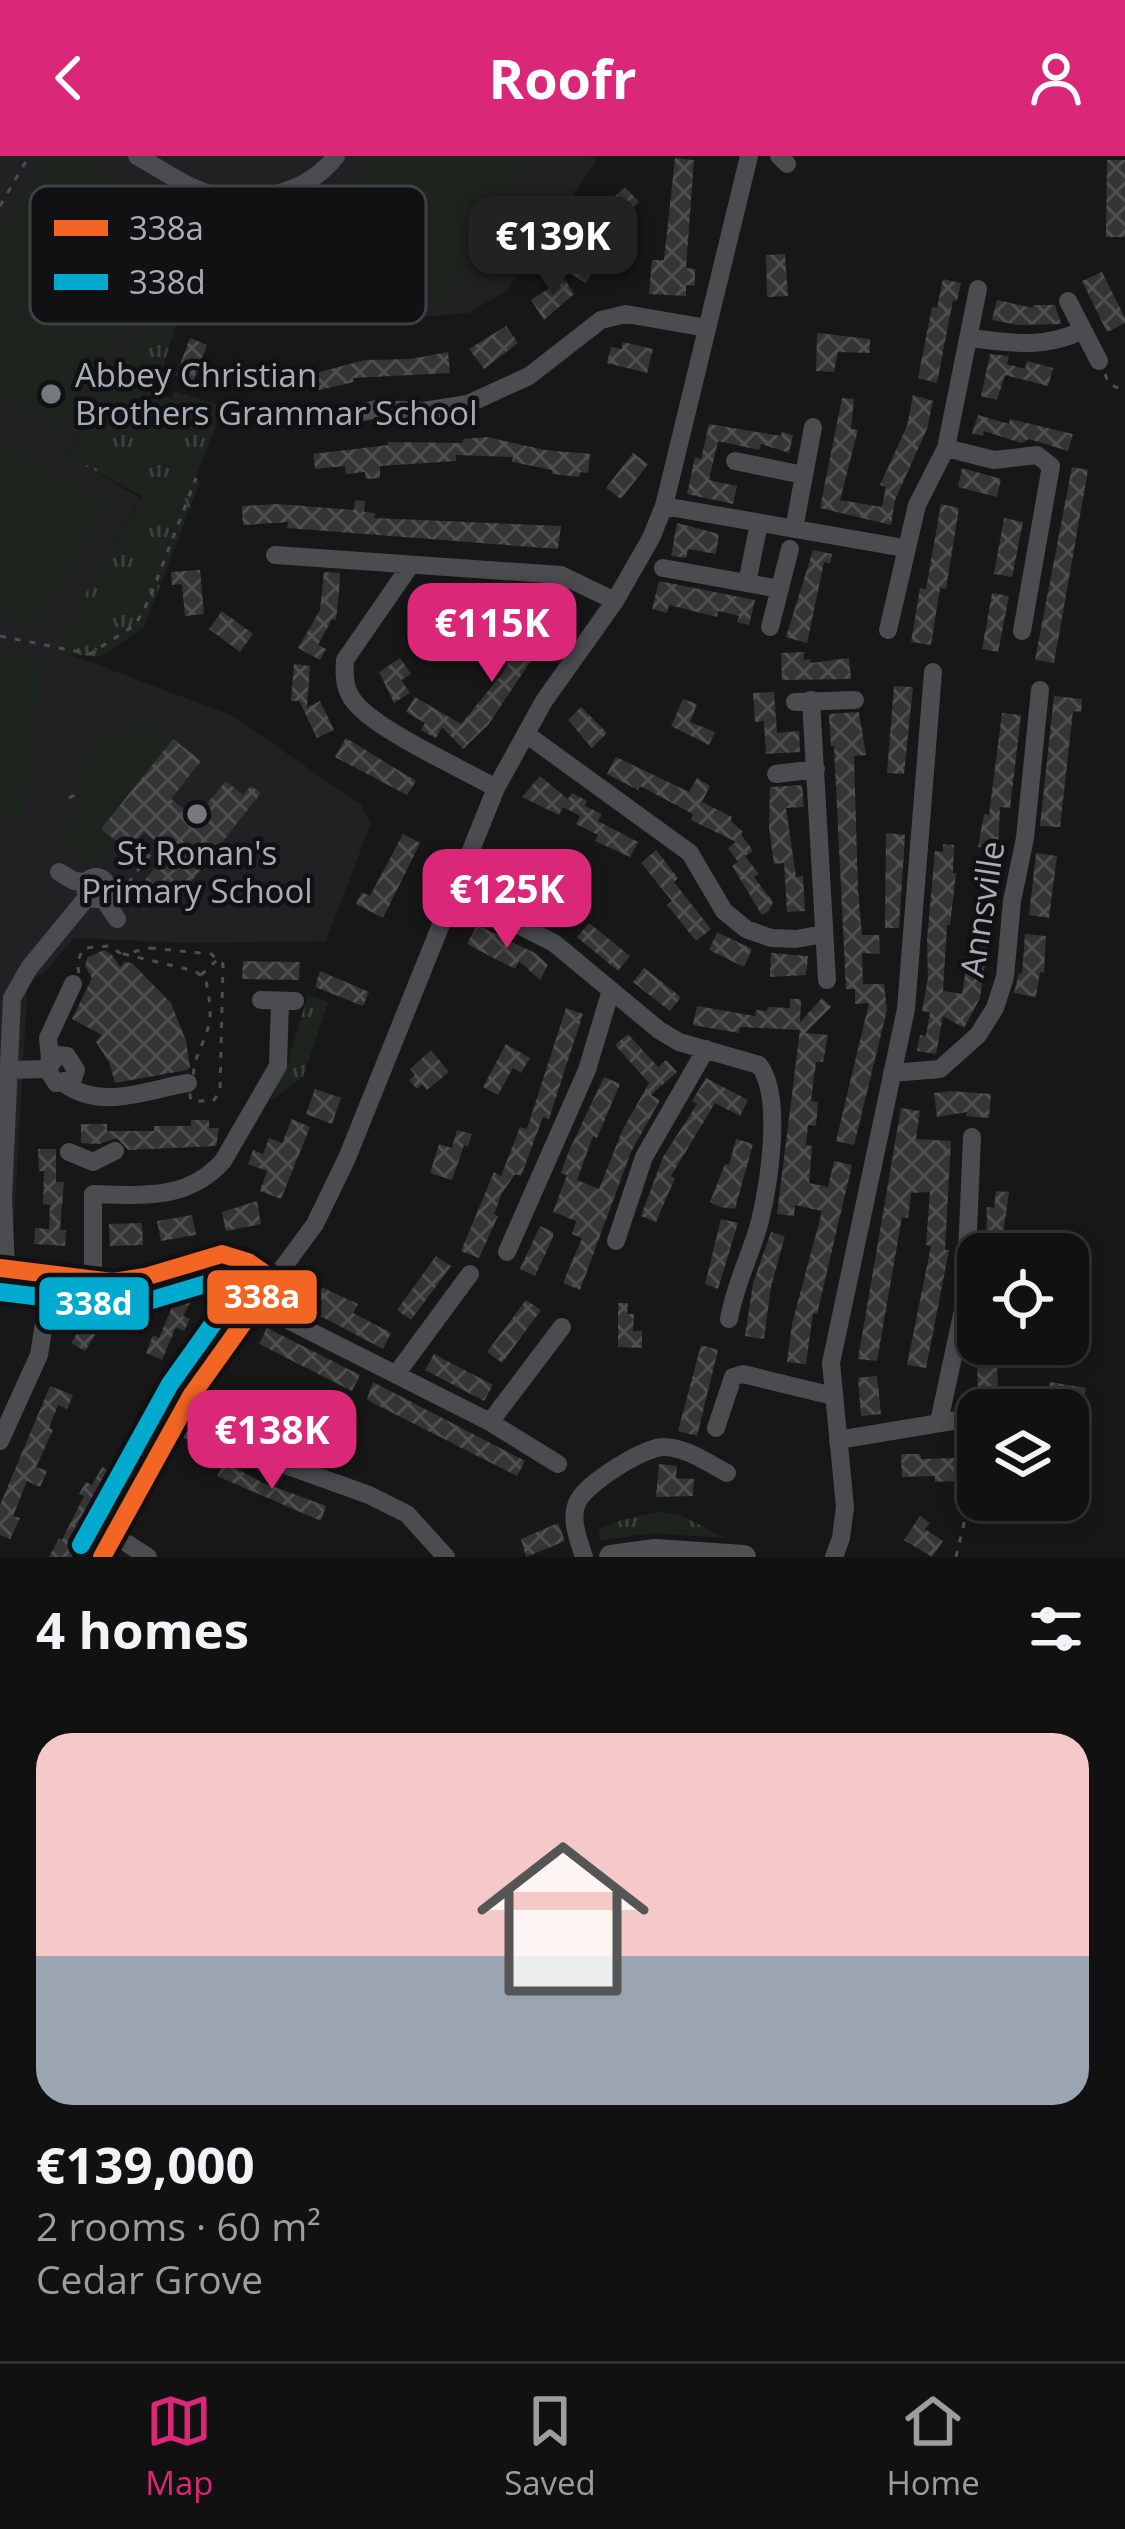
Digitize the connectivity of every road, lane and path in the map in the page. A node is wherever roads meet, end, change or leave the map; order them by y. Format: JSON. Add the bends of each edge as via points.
{"nodes":[{"id":1,"x":29,"y":156,"type":"edge"},
{"id":2,"x":137,"y":156,"type":"edge"},
{"id":3,"x":336,"y":156,"type":"edge"},
{"id":4,"x":749,"y":156,"type":"edge"},
{"id":5,"x":192,"y":186,"type":"edge"},
{"id":6,"x":295,"y":186,"type":"edge"},
{"id":7,"x":0,"y":206,"type":"edge"},
{"id":8,"x":978,"y":289,"type":"dead end"},
{"id":9,"x":1068,"y":302,"type":"dead end"},
{"id":10,"x":707,"y":328,"type":"junction"},
{"id":11,"x":1083,"y":330,"type":"junction"},
{"id":12,"x":970,"y":338,"type":"junction"},
{"id":13,"x":1099,"y":361,"type":"joint"},
{"id":14,"x":1125,"y":391,"type":"edge"},
{"id":15,"x":329,"y":419,"type":"dead end"},
{"id":16,"x":813,"y":427,"type":"dead end"},
{"id":17,"x":946,"y":448,"type":"junction"},
{"id":18,"x":735,"y":461,"type":"dead end"},
{"id":19,"x":803,"y":475,"type":"junction"},
{"id":20,"x":196,"y":478,"type":"dead end"},
{"id":21,"x":664,"y":506,"type":"junction"},
{"id":22,"x":759,"y":523,"type":"junction"},
{"id":23,"x":792,"y":539,"type":"junction"},
{"id":24,"x":904,"y":548,"type":"junction"},
{"id":25,"x":275,"y":555,"type":"dead end"},
{"id":26,"x":410,"y":566,"type":"junction"},
{"id":27,"x":663,"y":568,"type":"dead end"},
{"id":28,"x":748,"y":583,"type":"junction"},
{"id":29,"x":780,"y":589,"type":"junction"},
{"id":30,"x":615,"y":602,"type":"junction"},
{"id":31,"x":770,"y":627,"type":"dead end"},
{"id":32,"x":888,"y":630,"type":"dead end"},
{"id":33,"x":1022,"y":631,"type":"dead end"},
{"id":34,"x":0,"y":636,"type":"edge"},
{"id":35,"x":933,"y":672,"type":"dead end"},
{"id":36,"x":1032,"y":698,"type":"dead end"},
{"id":37,"x":855,"y":700,"type":"dead end"},
{"id":38,"x":526,"y":734,"type":"junction"},
{"id":39,"x":816,"y":769,"type":"junction"},
{"id":40,"x":776,"y":774,"type":"dead end"},
{"id":41,"x":496,"y":788,"type":"junction"},
{"id":42,"x":77,"y":794,"type":"dead end"},
{"id":43,"x":69,"y":798,"type":"dead end"},
{"id":44,"x":155,"y":848,"type":"dead end"},
{"id":45,"x":59,"y":872,"type":"dead end"},
{"id":46,"x":452,"y":891,"type":"junction"},
{"id":47,"x":101,"y":900,"type":"junction"},
{"id":48,"x":824,"y":934,"type":"junction"},
{"id":49,"x":124,"y":954,"type":"junction"},
{"id":50,"x":217,"y":959,"type":"junction"},
{"id":51,"x":200,"y":975,"type":"junction"},
{"id":52,"x":72,"y":977,"type":"joint"},
{"id":53,"x":827,"y":980,"type":"dead end"},
{"id":54,"x":611,"y":990,"type":"junction"},
{"id":55,"x":279,"y":1001,"type":"dead end"},
{"id":56,"x":706,"y":1049,"type":"junction"},
{"id":57,"x":6,"y":1058,"type":"edge"},
{"id":58,"x":49,"y":1065,"type":"junction"},
{"id":59,"x":892,"y":1072,"type":"junction"},
{"id":60,"x":188,"y":1083,"type":"junction"},
{"id":61,"x":972,"y":1136,"type":"dead end"},
{"id":62,"x":69,"y":1151,"type":"dead end"},
{"id":63,"x":115,"y":1151,"type":"dead end"},
{"id":64,"x":93,"y":1162,"type":"junction"},
{"id":65,"x":93,"y":1194,"type":"junction"},
{"id":66,"x":2,"y":1202,"type":"edge"},
{"id":67,"x":616,"y":1240,"type":"dead end"},
{"id":68,"x":507,"y":1252,"type":"dead end"},
{"id":69,"x":3,"y":1268,"type":"edge"},
{"id":70,"x":52,"y":1273,"type":"junction"},
{"id":71,"x":470,"y":1274,"type":"dead end"},
{"id":72,"x":93,"y":1279,"type":"junction"},
{"id":73,"x":274,"y":1280,"type":"junction"},
{"id":74,"x":256,"y":1304,"type":"junction"},
{"id":75,"x":729,"y":1319,"type":"dead end"},
{"id":76,"x":562,"y":1327,"type":"dead end"},
{"id":77,"x":397,"y":1373,"type":"junction"},
{"id":78,"x":833,"y":1396,"type":"junction"},
{"id":79,"x":309,"y":1400,"type":"dead end"},
{"id":80,"x":957,"y":1420,"type":"edge"},
{"id":81,"x":490,"y":1422,"type":"junction"},
{"id":82,"x":939,"y":1422,"type":"junction"},
{"id":83,"x":173,"y":1425,"type":"junction"},
{"id":84,"x":716,"y":1428,"type":"dead end"},
{"id":85,"x":1,"y":1434,"type":"edge"},
{"id":86,"x":838,"y":1440,"type":"junction"},
{"id":87,"x":275,"y":1460,"type":"junction"},
{"id":88,"x":558,"y":1464,"type":"dead end"},
{"id":89,"x":727,"y":1473,"type":"dead end"},
{"id":90,"x":965,"y":1521,"type":"edge"},
{"id":91,"x":128,"y":1544,"type":"dead end"},
{"id":92,"x":102,"y":1557,"type":"edge"},
{"id":93,"x":148,"y":1557,"type":"edge"},
{"id":94,"x":446,"y":1557,"type":"edge"},
{"id":95,"x":584,"y":1557,"type":"edge"},
{"id":96,"x":611,"y":1557,"type":"edge"},
{"id":97,"x":744,"y":1557,"type":"edge"},
{"id":98,"x":834,"y":1557,"type":"edge"},
{"id":99,"x":956,"y":1557,"type":"edge"}],
"edges":[{"from":1,"to":7,"type":"path"},
{"from":2,"to":5,"type":"street"},
{"from":3,"to":6,"type":"street"},
{"from":4,"to":10,"type":"street"},
{"from":8,"to":12,"type":"street"},
{"from":9,"to":11,"type":"street"},
{"from":10,"to":15,"type":"street","via":[[626,314],[602,320],[530,376],[468,404]]},
{"from":10,"to":21,"type":"street"},
{"from":11,"to":12,"type":"street","via":[[1038,345]]},
{"from":11,"to":13,"type":"street"},
{"from":12,"to":17,"type":"street"},
{"from":13,"to":14,"type":"path","via":[[1109,384]]},
{"from":16,"to":19,"type":"street"},
{"from":17,"to":24,"type":"street"},
{"from":17,"to":33,"type":"street","via":[[994,460],[1037,455],[1051,466]]},
{"from":18,"to":19,"type":"street"},
{"from":19,"to":23,"type":"street"},
{"from":20,"to":34,"type":"path","via":[[135,625],[90,654]]},
{"from":21,"to":22,"type":"street"},
{"from":21,"to":30,"type":"street"},
{"from":22,"to":23,"type":"street"},
{"from":22,"to":28,"type":"street"},
{"from":23,"to":24,"type":"street"},
{"from":23,"to":29,"type":"street"},
{"from":24,"to":32,"type":"street"},
{"from":25,"to":26,"type":"street"},
{"from":26,"to":30,"type":"street","via":[[571,577]]},
{"from":26,"to":41,"type":"street","via":[[345,660],[351,698],[369,717]]},
{"from":27,"to":28,"type":"street"},
{"from":28,"to":29,"type":"street"},
{"from":29,"to":31,"type":"street"},
{"from":30,"to":38,"type":"street"},
{"from":35,"to":59,"type":"street","name":"Annsville","via":[[912,958]]},
{"from":36,"to":59,"type":"street","name":"Annsville","via":[[1025,838],[995,1008],[940,1069]]},
{"from":37,"to":39,"type":"street","via":[[803,701]]},
{"from":38,"to":41,"type":"street"},
{"from":38,"to":48,"type":"street","via":[[661,828],[746,929],[784,939]]},
{"from":39,"to":40,"type":"street"},
{"from":39,"to":48,"type":"street"},
{"from":41,"to":46,"type":"street"},
{"from":42,"to":43,"type":"path"},
{"from":44,"to":47,"type":"path"},
{"from":45,"to":47,"type":"street"},
{"from":46,"to":54,"type":"street","via":[[554,943]]},
{"from":46,"to":73,"type":"street","via":[[346,1158],[315,1224]]},
{"from":47,"to":57,"type":"street","via":[[16,986]]},
{"from":48,"to":53,"type":"street"},
{"from":49,"to":50,"type":"path","via":[[170,949]]},
{"from":49,"to":51,"type":"path"},
{"from":49,"to":52,"type":"path","via":[[84,948]]},
{"from":50,"to":51,"type":"path"},
{"from":50,"to":60,"type":"path","via":[[220,1092],[213,1101],[191,1101]]},
{"from":51,"to":60,"type":"path","via":[[211,1010]]},
{"from":52,"to":58,"type":"street","via":[[48,1038]]},
{"from":54,"to":56,"type":"street","via":[[659,1030]]},
{"from":54,"to":68,"type":"street","via":[[587,1070]]},
{"from":55,"to":65,"type":"street","via":[[278,1066],[212,1174],[178,1192]]},
{"from":56,"to":67,"type":"street","via":[[644,1157]]},
{"from":56,"to":75,"type":"street","via":[[759,1065],[771,1090],[763,1205]]},
{"from":57,"to":58,"type":"street"},
{"from":57,"to":66,"type":"street"},
{"from":58,"to":60,"type":"street","via":[[56,1083],[97,1096]]},
{"from":59,"to":78,"type":"street","name":"Annsville","via":[[835,1339]]},
{"from":61,"to":82,"type":"street","via":[[965,1301]]},
{"from":62,"to":64,"type":"street"},
{"from":63,"to":64,"type":"street"},
{"from":64,"to":65,"type":"street"},
{"from":65,"to":72,"type":"street"},
{"from":66,"to":69,"type":"street"},
{"from":69,"to":70,"type":"street"},
{"from":70,"to":72,"type":"street"},
{"from":70,"to":85,"type":"street","via":[[39,1355]]},
{"from":71,"to":77,"type":"street"},
{"from":72,"to":73,"type":"street","via":[[145,1277],[223,1254]]},
{"from":73,"to":74,"type":"street"},
{"from":74,"to":77,"type":"street"},
{"from":74,"to":83,"type":"street"},
{"from":76,"to":81,"type":"street"},
{"from":77,"to":81,"type":"street"},
{"from":78,"to":84,"type":"street","via":[[743,1374],[733,1377]]},
{"from":78,"to":86,"type":"street","name":"Annsville"},
{"from":79,"to":87,"type":"street"},
{"from":80,"to":82,"type":"street"},
{"from":81,"to":88,"type":"street"},
{"from":82,"to":86,"type":"street"},
{"from":83,"to":87,"type":"street"},
{"from":83,"to":92,"type":"street"},
{"from":86,"to":98,"type":"street","name":"Annsville","via":[[845,1507]]},
{"from":87,"to":94,"type":"street","via":[[407,1514]]},
{"from":89,"to":95,"type":"street","via":[[664,1447],[643,1452],[578,1501],[574,1525]]},
{"from":90,"to":99,"type":"path"},
{"from":91,"to":93,"type":"street"},
{"from":96,"to":97,"type":"main road"}]}
